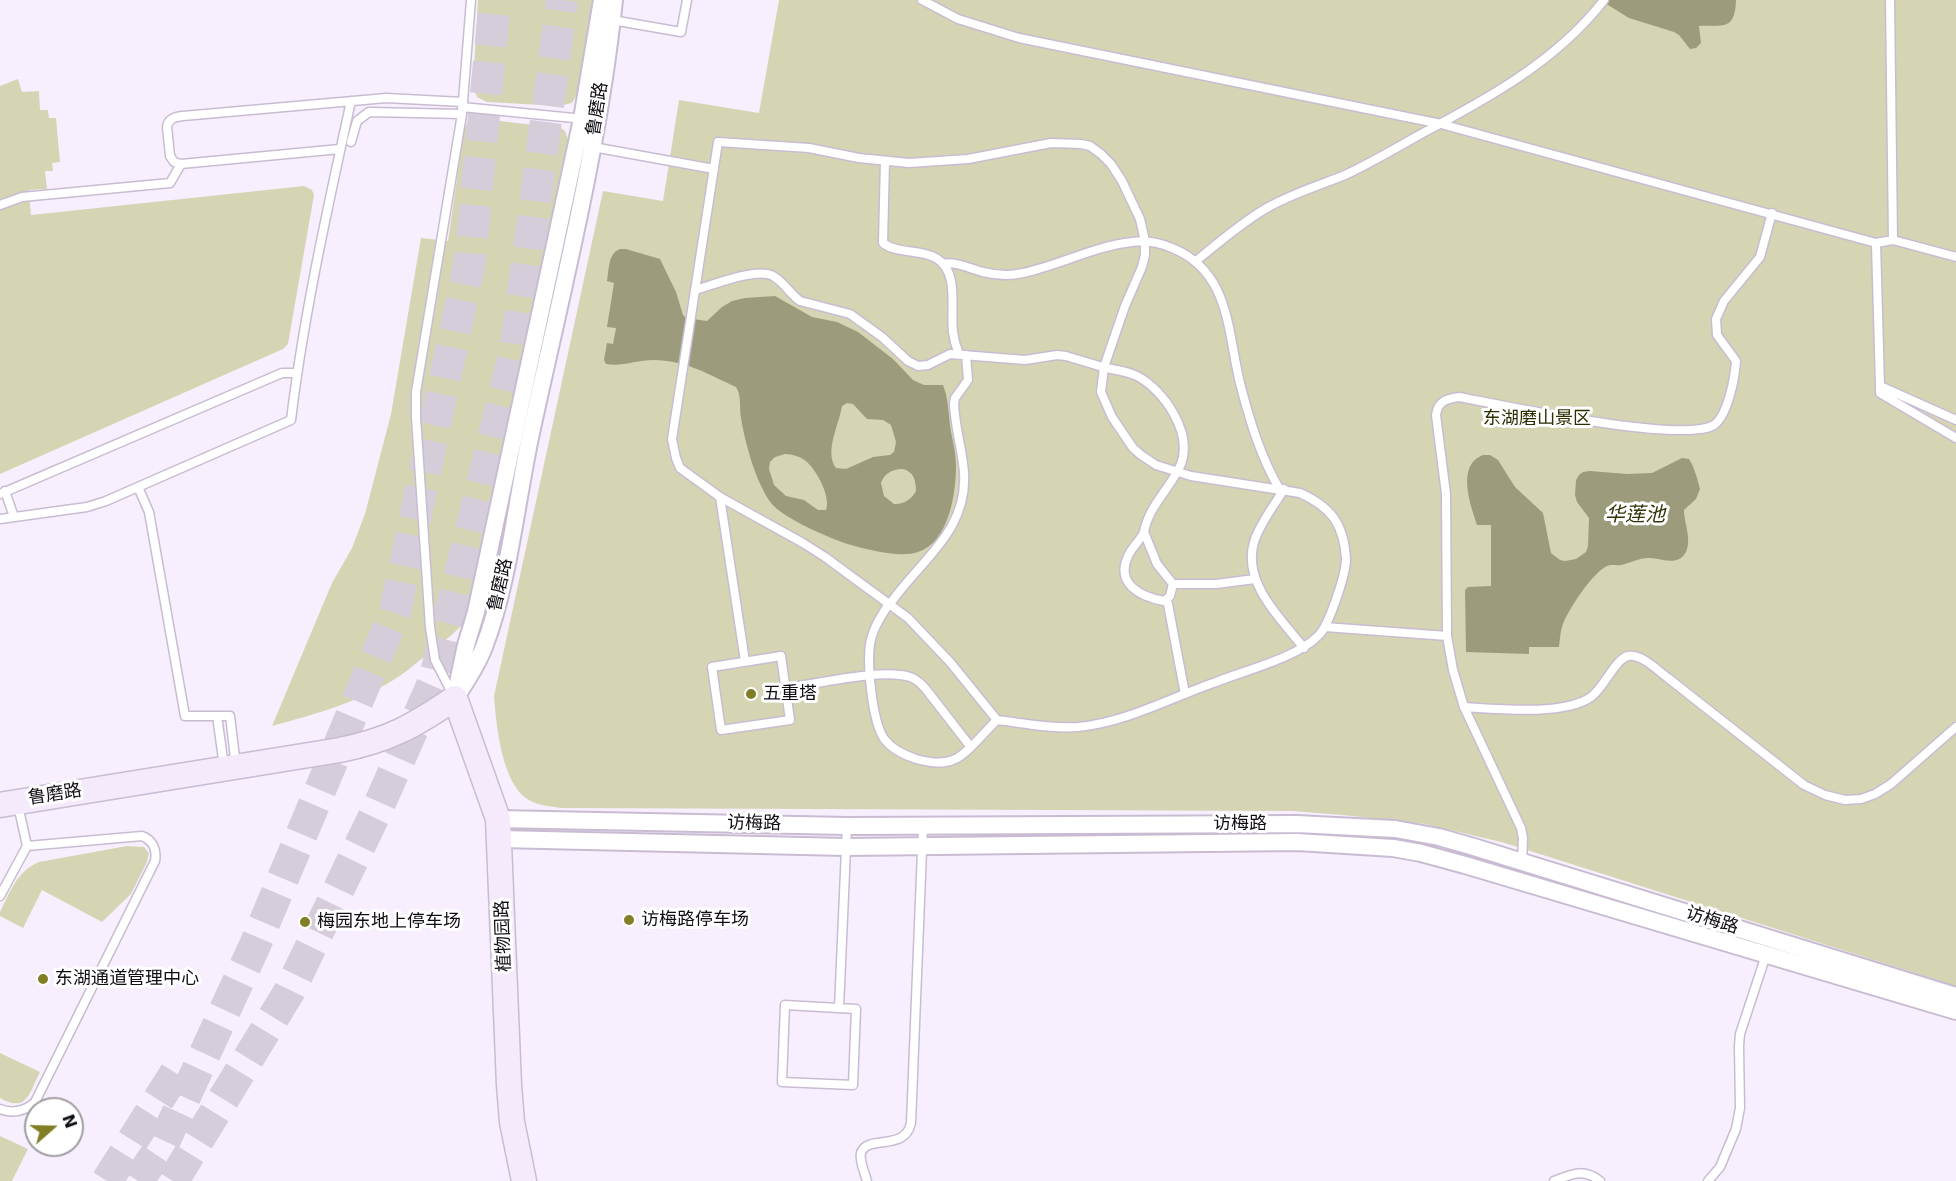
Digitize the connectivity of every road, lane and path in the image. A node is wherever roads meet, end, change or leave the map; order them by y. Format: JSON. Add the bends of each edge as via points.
{"nodes":[{"id":1,"x":471,"y":0,"type":"edge"},
{"id":2,"x":602,"y":0,"type":"edge"},
{"id":3,"x":614,"y":0,"type":"edge"},
{"id":4,"x":687,"y":0,"type":"edge"},
{"id":5,"x":922,"y":0,"type":"edge"},
{"id":6,"x":1604,"y":0,"type":"edge"},
{"id":7,"x":1890,"y":0,"type":"edge"},
{"id":8,"x":612,"y":20,"type":"junction"},
{"id":9,"x":351,"y":101,"type":"junction"},
{"id":10,"x":462,"y":108,"type":"junction"},
{"id":11,"x":589,"y":120,"type":"junction"},
{"id":12,"x":1441,"y":124,"type":"junction"},
{"id":13,"x":351,"y":142,"type":"dead end"},
{"id":14,"x":593,"y":147,"type":"junction"},
{"id":15,"x":339,"y":149,"type":"junction"},
{"id":16,"x":885,"y":161,"type":"junction"},
{"id":17,"x":181,"y":164,"type":"junction"},
{"id":18,"x":714,"y":169,"type":"junction"},
{"id":19,"x":0,"y":205,"type":"edge"},
{"id":20,"x":1772,"y":213,"type":"junction"},
{"id":21,"x":1893,"y":240,"type":"junction"},
{"id":22,"x":1144,"y":241,"type":"junction"},
{"id":23,"x":1876,"y":243,"type":"junction"},
{"id":24,"x":1956,"y":257,"type":"edge"},
{"id":25,"x":1196,"y":261,"type":"junction"},
{"id":26,"x":943,"y":264,"type":"junction"},
{"id":27,"x":695,"y":290,"type":"junction"},
{"id":28,"x":962,"y":355,"type":"junction"},
{"id":29,"x":1104,"y":367,"type":"junction"},
{"id":30,"x":297,"y":373,"type":"junction"},
{"id":31,"x":1880,"y":386,"type":"junction"},
{"id":32,"x":1956,"y":420,"type":"edge"},
{"id":33,"x":1956,"y":438,"type":"edge"},
{"id":34,"x":1177,"y":472,"type":"junction"},
{"id":35,"x":138,"y":487,"type":"junction"},
{"id":36,"x":1282,"y":489,"type":"junction"},
{"id":37,"x":3,"y":493,"type":"edge"},
{"id":38,"x":720,"y":497,"type":"junction"},
{"id":39,"x":14,"y":517,"type":"junction"},
{"id":40,"x":0,"y":519,"type":"edge"},
{"id":41,"x":1144,"y":532,"type":"junction"},
{"id":42,"x":1137,"y":544,"type":"junction"},
{"id":43,"x":1150,"y":548,"type":"junction"},
{"id":44,"x":1255,"y":579,"type":"junction"},
{"id":45,"x":1173,"y":584,"type":"junction"},
{"id":46,"x":1167,"y":599,"type":"junction"},
{"id":47,"x":890,"y":604,"type":"junction"},
{"id":48,"x":1326,"y":627,"type":"junction"},
{"id":49,"x":1447,"y":636,"type":"junction"},
{"id":50,"x":1304,"y":648,"type":"junction"},
{"id":51,"x":745,"y":661,"type":"junction"},
{"id":52,"x":871,"y":675,"type":"junction"},
{"id":53,"x":786,"y":688,"type":"junction"},
{"id":54,"x":1185,"y":694,"type":"junction"},
{"id":55,"x":455,"y":698,"type":"junction"},
{"id":56,"x":1464,"y":707,"type":"junction"},
{"id":57,"x":217,"y":716,"type":"junction"},
{"id":58,"x":996,"y":720,"type":"junction"},
{"id":59,"x":1956,"y":727,"type":"edge"},
{"id":60,"x":970,"y":746,"type":"junction"},
{"id":61,"x":230,"y":767,"type":"junction"},
{"id":62,"x":8,"y":803,"type":"edge"},
{"id":63,"x":1297,"y":824,"type":"junction"},
{"id":64,"x":847,"y":826,"type":"junction"},
{"id":65,"x":923,"y":826,"type":"junction"},
{"id":66,"x":499,"y":829,"type":"junction"},
{"id":67,"x":1297,"y":842,"type":"junction"},
{"id":68,"x":27,"y":846,"type":"junction"},
{"id":69,"x":846,"y":847,"type":"junction"},
{"id":70,"x":923,"y":847,"type":"junction"},
{"id":71,"x":1522,"y":863,"type":"junction"},
{"id":72,"x":1517,"y":881,"type":"junction"},
{"id":73,"x":0,"y":896,"type":"edge"},
{"id":74,"x":1776,"y":952,"type":"junction"},
{"id":75,"x":1956,"y":996,"type":"edge"},
{"id":76,"x":839,"y":1008,"type":"junction"},
{"id":77,"x":1956,"y":1011,"type":"edge"},
{"id":78,"x":0,"y":1109,"type":"edge"},
{"id":79,"x":524,"y":1181,"type":"edge"},
{"id":80,"x":867,"y":1181,"type":"edge"},
{"id":81,"x":1554,"y":1181,"type":"edge"},
{"id":82,"x":1600,"y":1181,"type":"edge"},
{"id":83,"x":1708,"y":1181,"type":"edge"}],
"edges":[{"from":1,"to":10,"type":"lane"},
{"from":2,"to":11,"type":"street"},
{"from":3,"to":8,"type":"street","name":"鲁磨路"},
{"from":4,"to":8,"type":"lane","via":[[681,32]]},
{"from":5,"to":12,"type":"lane","via":[[958,19],[1019,38]]},
{"from":6,"to":12,"type":"lane","via":[[1530,71]]},
{"from":7,"to":21,"type":"lane"},
{"from":8,"to":11,"type":"street","name":"鲁磨路"},
{"from":9,"to":10,"type":"lane","via":[[386,98]]},
{"from":9,"to":15,"type":"lane"},
{"from":9,"to":17,"type":"lane","via":[[175,118],[167,127],[170,156]]},
{"from":10,"to":11,"type":"lane"},
{"from":10,"to":13,"type":"lane","via":[[369,112],[357,122]]},
{"from":10,"to":55,"type":"lane","via":[[416,400],[430,627],[435,660]]},
{"from":11,"to":14,"type":"street","name":"鲁磨路"},
{"from":11,"to":55,"type":"street"},
{"from":12,"to":20,"type":"lane"},
{"from":12,"to":25,"type":"lane","via":[[1361,167],[1265,208]]},
{"from":14,"to":18,"type":"lane"},
{"from":14,"to":55,"type":"street","name":"鲁磨路","via":[[494,616],[477,663]]},
{"from":15,"to":17,"type":"lane"},
{"from":15,"to":30,"type":"lane"},
{"from":16,"to":18,"type":"lane","via":[[809,148],[718,142]]},
{"from":16,"to":22,"type":"lane","via":[[943,162],[1051,143],[1090,146],[1111,164],[1133,202]]},
{"from":16,"to":26,"type":"lane","via":[[883,243],[933,257]]},
{"from":17,"to":19,"type":"lane","via":[[170,183],[22,197]]},
{"from":18,"to":27,"type":"lane"},
{"from":20,"to":23,"type":"lane"},
{"from":20,"to":49,"type":"lane","via":[[1760,257],[1724,301],[1716,318],[1717,335],[1736,361],[1724,411],[1713,425],[1698,429],[1633,427],[1459,397],[1437,407],[1446,495]]},
{"from":21,"to":23,"type":"lane"},
{"from":21,"to":24,"type":"lane"},
{"from":22,"to":25,"type":"lane","via":[[1175,249]]},
{"from":22,"to":26,"type":"lane","via":[[1114,245],[1022,273],[985,272]]},
{"from":22,"to":29,"type":"lane","via":[[1142,267]]},
{"from":23,"to":31,"type":"lane"},
{"from":25,"to":36,"type":"lane","via":[[1210,275],[1222,303],[1246,406],[1270,472]]},
{"from":26,"to":28,"type":"lane","via":[[953,292],[953,334]]},
{"from":27,"to":28,"type":"lane","via":[[756,273],[771,275],[800,301],[850,314],[912,364],[923,366],[944,356]]},
{"from":27,"to":38,"type":"lane","via":[[672,439],[680,468]]},
{"from":28,"to":29,"type":"lane","via":[[1025,360],[1057,355]]},
{"from":28,"to":47,"type":"lane","via":[[968,380],[954,398],[964,472],[961,504],[941,544]]},
{"from":29,"to":34,"type":"lane","via":[[1101,392],[1119,427],[1141,455]]},
{"from":29,"to":34,"type":"lane","via":[[1140,378],[1170,405],[1183,440],[1183,457]]},
{"from":30,"to":35,"type":"lane","via":[[291,420]]},
{"from":30,"to":37,"type":"lane","via":[[282,373]]},
{"from":31,"to":32,"type":"lane"},
{"from":31,"to":33,"type":"lane","via":[[1880,393]]},
{"from":34,"to":36,"type":"lane"},
{"from":34,"to":41,"type":"lane","via":[[1150,514]]},
{"from":35,"to":39,"type":"lane","via":[[87,507]]},
{"from":35,"to":57,"type":"lane","via":[[148,512],[185,716]]},
{"from":36,"to":44,"type":"lane","via":[[1254,544]]},
{"from":36,"to":48,"type":"lane","via":[[1300,493],[1325,507],[1341,531],[1346,562]]},
{"from":37,"to":39,"type":"lane"},
{"from":38,"to":47,"type":"lane","via":[[803,543]]},
{"from":38,"to":51,"type":"lane"},
{"from":39,"to":40,"type":"lane"},
{"from":41,"to":42,"type":"lane"},
{"from":41,"to":43,"type":"lane"},
{"from":42,"to":43,"type":"lane"},
{"from":42,"to":46,"type":"lane","via":[[1126,561],[1132,589],[1143,596]]},
{"from":43,"to":45,"type":"lane","via":[[1161,571]]},
{"from":44,"to":45,"type":"lane"},
{"from":44,"to":50,"type":"lane"},
{"from":45,"to":46,"type":"lane"},
{"from":46,"to":54,"type":"lane"},
{"from":47,"to":52,"type":"lane","via":[[872,636]]},
{"from":47,"to":58,"type":"lane","via":[[950,662]]},
{"from":48,"to":49,"type":"lane"},
{"from":48,"to":50,"type":"lane"},
{"from":49,"to":56,"type":"lane"},
{"from":50,"to":54,"type":"lane"},
{"from":51,"to":53,"type":"lane","via":[[780,656]]},
{"from":51,"to":53,"type":"lane","via":[[712,667],[722,730],[790,720]]},
{"from":52,"to":53,"type":"lane"},
{"from":52,"to":60,"type":"lane","via":[[904,676],[918,681]]},
{"from":52,"to":60,"type":"lane","via":[[878,726],[893,748],[912,757],[943,762],[955,759]]},
{"from":54,"to":58,"type":"lane","via":[[1097,724],[1062,727]]},
{"from":55,"to":61,"type":"street","name":"鲁磨路","via":[[424,720],[372,743]]},
{"from":55,"to":66,"type":"street","name":"植物园路"},
{"from":56,"to":59,"type":"lane","via":[[1511,710],[1581,703],[1602,687],[1621,660],[1635,657],[1652,665],[1804,785],[1845,800],[1868,796],[1891,784]]},
{"from":56,"to":71,"type":"lane","via":[[1521,828]]},
{"from":57,"to":61,"type":"lane"},
{"from":57,"to":61,"type":"lane","via":[[230,716]]},
{"from":58,"to":60,"type":"lane"},
{"from":61,"to":62,"type":"street","name":"鲁磨路"},
{"from":62,"to":68,"type":"lane"},
{"from":63,"to":65,"type":"street","name":"访梅路"},
{"from":63,"to":67,"type":"street"},
{"from":63,"to":71,"type":"street","name":"访梅路","via":[[1420,833]]},
{"from":64,"to":65,"type":"street","name":"访梅路"},
{"from":64,"to":66,"type":"street","name":"访梅路"},
{"from":64,"to":69,"type":"lane"},
{"from":65,"to":70,"type":"lane"},
{"from":66,"to":69,"type":"street","name":"访梅路"},
{"from":66,"to":79,"type":"street","name":"植物园路","via":[[510,1094]]},
{"from":67,"to":70,"type":"street","name":"访梅路"},
{"from":67,"to":72,"type":"street","name":"访梅路","via":[[1367,845],[1421,853]]},
{"from":68,"to":73,"type":"lane"},
{"from":68,"to":78,"type":"lane","via":[[142,836],[151,842],[156,855],[35,1102],[14,1112]]},
{"from":69,"to":70,"type":"street","name":"访梅路"},
{"from":69,"to":76,"type":"lane"},
{"from":70,"to":80,"type":"lane","via":[[910,1129],[895,1140],[863,1150]]},
{"from":71,"to":72,"type":"lane"},
{"from":71,"to":74,"type":"street","name":"访梅路"},
{"from":72,"to":74,"type":"street","name":"访梅路"},
{"from":74,"to":75,"type":"street","name":"访梅路"},
{"from":74,"to":77,"type":"street","name":"访梅路"},
{"from":74,"to":83,"type":"lane","via":[[1740,1034],[1740,1108],[1736,1129],[1720,1167]]},
{"from":76,"to":76,"type":"lane","via":[[785,1005],[782,1082],[853,1086],[856,1009]]},
{"from":81,"to":82,"type":"lane","via":[[1582,1173]]}]}
